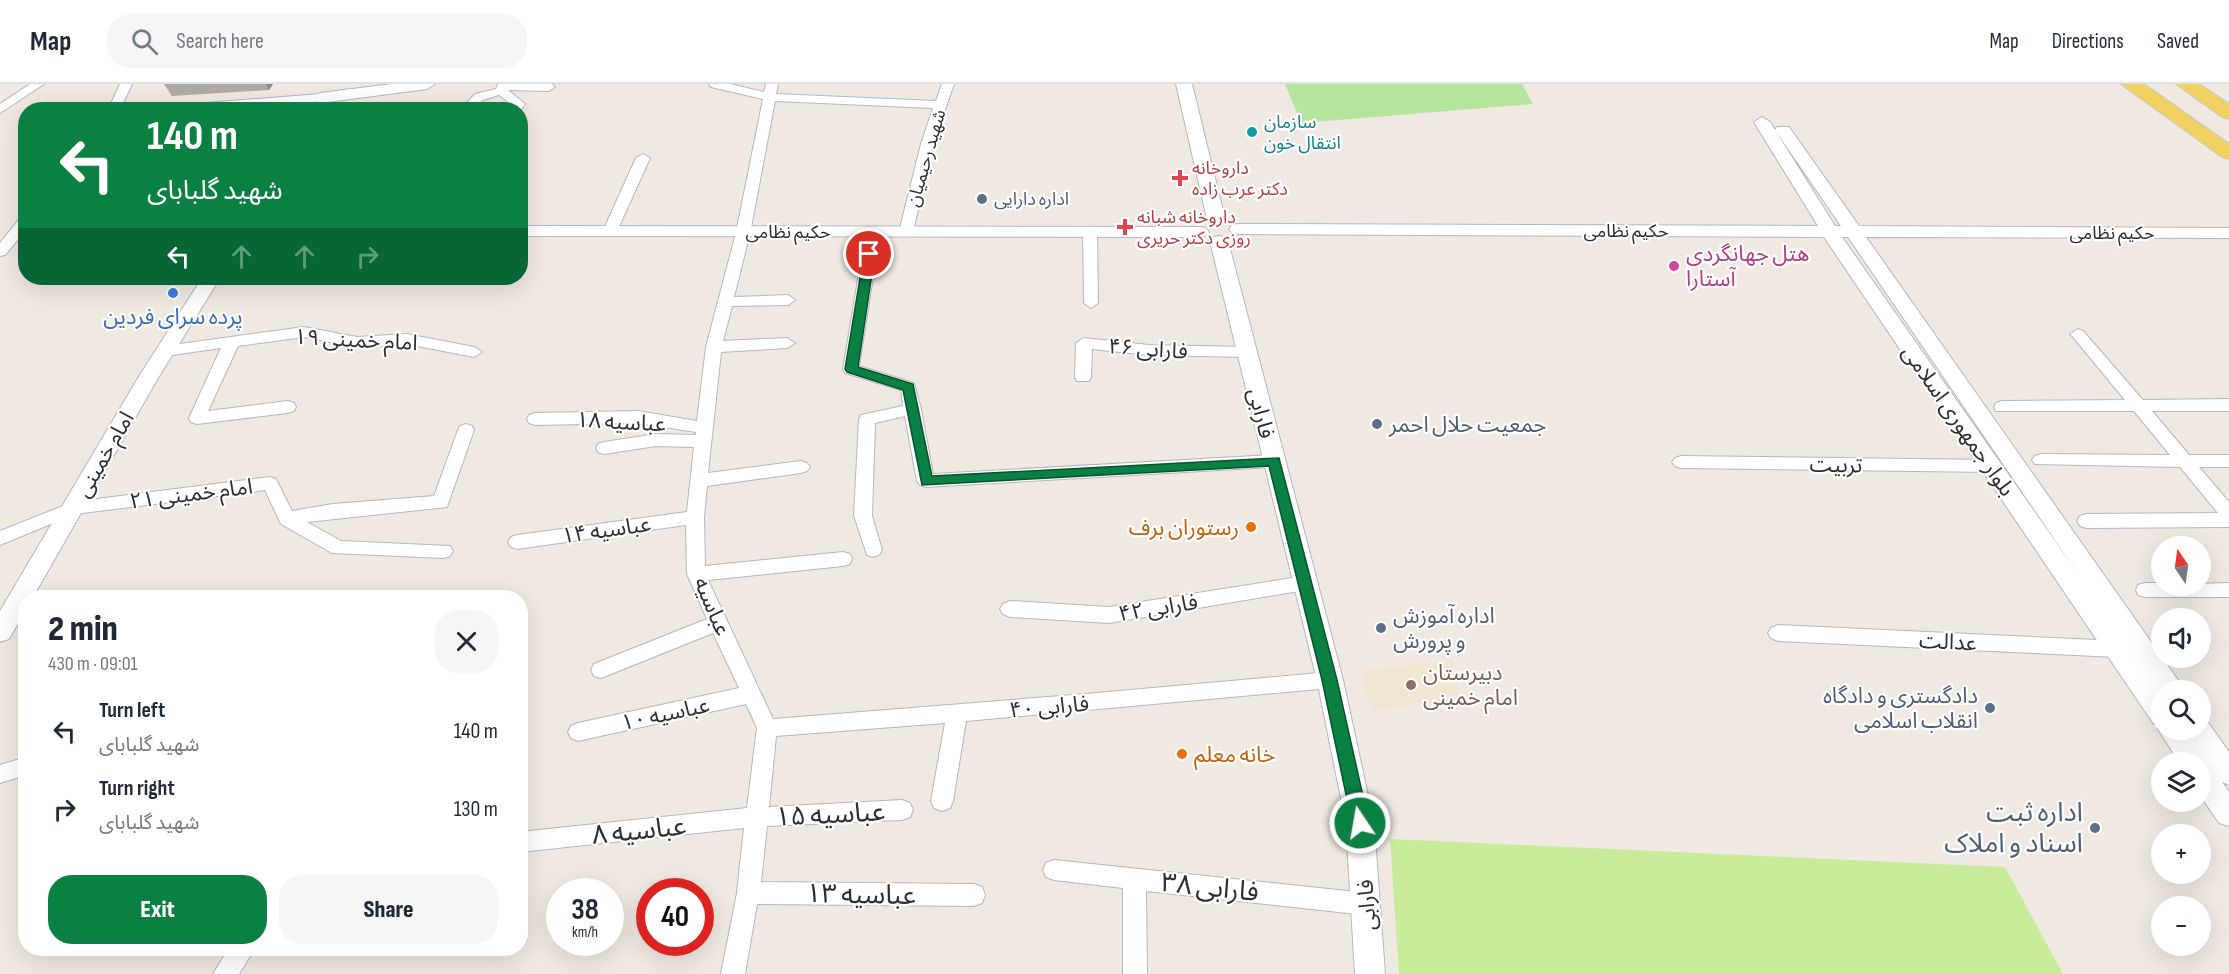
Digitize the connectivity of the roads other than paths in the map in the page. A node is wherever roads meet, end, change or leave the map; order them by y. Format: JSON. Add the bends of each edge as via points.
{"nodes":[{"id":1,"x":38,"y":84,"type":"edge"},
{"id":2,"x":126,"y":84,"type":"edge"},
{"id":3,"x":427,"y":84,"type":"edge"},
{"id":4,"x":715,"y":84,"type":"edge"},
{"id":5,"x":948,"y":84,"type":"edge"},
{"id":6,"x":1184,"y":84,"type":"edge"},
{"id":7,"x":2131,"y":84,"type":"edge"},
{"id":8,"x":2186,"y":84,"type":"edge"},
{"id":9,"x":503,"y":87,"type":"edge"},
{"id":10,"x":549,"y":87,"type":"dead end"},
{"id":11,"x":771,"y":91,"type":"edge"},
{"id":12,"x":320,"y":97,"type":"edge"},
{"id":13,"x":118,"y":102,"type":"edge"},
{"id":14,"x":261,"y":102,"type":"edge"},
{"id":15,"x":474,"y":102,"type":"edge"},
{"id":16,"x":517,"y":102,"type":"edge"},
{"id":17,"x":940,"y":105,"type":"junction"},
{"id":18,"x":0,"y":109,"type":"edge"},
{"id":19,"x":2229,"y":113,"type":"edge"},
{"id":20,"x":2229,"y":153,"type":"edge"},
{"id":21,"x":643,"y":158,"type":"dead end"},
{"id":22,"x":18,"y":224,"type":"edge"},
{"id":23,"x":0,"y":225,"type":"edge"},
{"id":24,"x":18,"y":230,"type":"edge"},
{"id":25,"x":1218,"y":230,"type":"junction"},
{"id":26,"x":528,"y":231,"type":"edge"},
{"id":27,"x":610,"y":231,"type":"junction"},
{"id":28,"x":873,"y":232,"type":"junction"},
{"id":29,"x":906,"y":232,"type":"junction"},
{"id":30,"x":1090,"y":232,"type":"junction"},
{"id":31,"x":1830,"y":232,"type":"junction"},
{"id":32,"x":1856,"y":232,"type":"junction"},
{"id":33,"x":743,"y":233,"type":"junction"},
{"id":34,"x":2229,"y":233,"type":"edge"},
{"id":35,"x":0,"y":252,"type":"edge"},
{"id":36,"x":207,"y":285,"type":"edge"},
{"id":37,"x":788,"y":300,"type":"dead end"},
{"id":38,"x":725,"y":302,"type":"junction"},
{"id":39,"x":1091,"y":303,"type":"dead end"},
{"id":40,"x":1896,"y":328,"type":"junction"},
{"id":41,"x":1922,"y":329,"type":"junction"},
{"id":42,"x":2078,"y":334,"type":"dead end"},
{"id":43,"x":232,"y":342,"type":"junction"},
{"id":44,"x":787,"y":343,"type":"dead end"},
{"id":45,"x":714,"y":347,"type":"junction"},
{"id":46,"x":165,"y":351,"type":"junction"},
{"id":47,"x":474,"y":352,"type":"dead end"},
{"id":48,"x":1247,"y":352,"type":"junction"},
{"id":49,"x":1083,"y":377,"type":"dead end"},
{"id":50,"x":2229,"y":405,"type":"edge"},
{"id":51,"x":2138,"y":406,"type":"junction"},
{"id":52,"x":288,"y":407,"type":"dead end"},
{"id":53,"x":2002,"y":407,"type":"dead end"},
{"id":54,"x":913,"y":409,"type":"junction"},
{"id":55,"x":535,"y":419,"type":"dead end"},
{"id":56,"x":466,"y":430,"type":"dead end"},
{"id":57,"x":705,"y":435,"type":"junction"},
{"id":58,"x":604,"y":448,"type":"dead end"},
{"id":59,"x":2041,"y":460,"type":"dead end"},
{"id":60,"x":1274,"y":461,"type":"junction"},
{"id":61,"x":2184,"y":461,"type":"junction"},
{"id":62,"x":2229,"y":461,"type":"edge"},
{"id":63,"x":1681,"y":462,"type":"dead end"},
{"id":64,"x":1991,"y":466,"type":"junction"},
{"id":65,"x":801,"y":468,"type":"dead end"},
{"id":66,"x":699,"y":481,"type":"junction"},
{"id":67,"x":73,"y":508,"type":"junction"},
{"id":68,"x":2229,"y":514,"type":"edge"},
{"id":69,"x":695,"y":517,"type":"junction"},
{"id":70,"x":287,"y":519,"type":"junction"},
{"id":71,"x":2229,"y":520,"type":"edge"},
{"id":72,"x":2086,"y":521,"type":"dead end"},
{"id":73,"x":0,"y":538,"type":"edge"},
{"id":74,"x":517,"y":542,"type":"dead end"},
{"id":75,"x":444,"y":550,"type":"dead end"},
{"id":76,"x":873,"y":550,"type":"dead end"},
{"id":77,"x":843,"y":559,"type":"dead end"},
{"id":78,"x":696,"y":574,"type":"junction"},
{"id":79,"x":1305,"y":583,"type":"junction"},
{"id":80,"x":25,"y":590,"type":"edge"},
{"id":81,"x":2145,"y":590,"type":"dead end"},
{"id":82,"x":2229,"y":590,"type":"edge"},
{"id":83,"x":18,"y":601,"type":"edge"},
{"id":84,"x":1010,"y":609,"type":"dead end"},
{"id":85,"x":719,"y":622,"type":"junction"},
{"id":86,"x":0,"y":632,"type":"edge"},
{"id":87,"x":1778,"y":633,"type":"dead end"},
{"id":88,"x":2143,"y":649,"type":"junction"},
{"id":89,"x":2117,"y":650,"type":"junction"},
{"id":90,"x":601,"y":670,"type":"dead end"},
{"id":91,"x":1330,"y":680,"type":"junction"},
{"id":92,"x":2164,"y":680,"type":"edge"},
{"id":93,"x":752,"y":694,"type":"junction"},
{"id":94,"x":2151,"y":699,"type":"edge"},
{"id":95,"x":957,"y":713,"type":"junction"},
{"id":96,"x":767,"y":728,"type":"junction"},
{"id":97,"x":578,"y":732,"type":"dead end"},
{"id":98,"x":2206,"y":740,"type":"edge"},
{"id":99,"x":18,"y":768,"type":"edge"},
{"id":100,"x":2229,"y":773,"type":"edge"},
{"id":101,"x":0,"y":774,"type":"edge"},
{"id":102,"x":2211,"y":788,"type":"edge"},
{"id":103,"x":942,"y":801,"type":"dead end"},
{"id":104,"x":902,"y":810,"type":"dead end"},
{"id":105,"x":2229,"y":814,"type":"edge"},
{"id":106,"x":757,"y":817,"type":"junction"},
{"id":107,"x":528,"y":841,"type":"edge"},
{"id":108,"x":1054,"y":870,"type":"dead end"},
{"id":109,"x":1134,"y":879,"type":"junction"},
{"id":110,"x":748,"y":893,"type":"junction"},
{"id":111,"x":974,"y":895,"type":"dead end"},
{"id":112,"x":1366,"y":904,"type":"junction"},
{"id":113,"x":237,"y":956,"type":"edge"},
{"id":114,"x":225,"y":974,"type":"edge"},
{"id":115,"x":734,"y":974,"type":"edge"},
{"id":116,"x":1135,"y":974,"type":"edge"},
{"id":117,"x":1370,"y":974,"type":"edge"}],
"edges":[{"from":1,"to":18,"type":"street"},
{"from":2,"to":13,"type":"street"},
{"from":3,"to":12,"type":"street"},
{"from":4,"to":11,"type":"street"},
{"from":5,"to":17,"type":"street","name":"شهید رحیمیان"},
{"from":6,"to":25,"type":"street","name":"فارابی"},
{"from":7,"to":20,"type":"main road"},
{"from":8,"to":19,"type":"main road"},
{"from":9,"to":10,"type":"street"},
{"from":9,"to":15,"type":"street"},
{"from":9,"to":16,"type":"street"},
{"from":11,"to":17,"type":"street"},
{"from":11,"to":33,"type":"street","name":"عباسیه"},
{"from":12,"to":14,"type":"street"},
{"from":17,"to":29,"type":"street","name":"شهید رحیمیان"},
{"from":21,"to":27,"type":"street"},
{"from":22,"to":23,"type":"street"},
{"from":24,"to":35,"type":"street"},
{"from":25,"to":30,"type":"street","name":"حکیم نظامی"},
{"from":25,"to":31,"type":"street","name":"حکیم نظامی"},
{"from":25,"to":48,"type":"street","name":"فارابی"},
{"from":26,"to":27,"type":"street","name":"حکیم نظامی"},
{"from":27,"to":33,"type":"street","name":"حکیم نظامی"},
{"from":28,"to":29,"type":"street","name":"حکیم نظامی"},
{"from":28,"to":33,"type":"street","name":"حکیم نظامی"},
{"from":28,"to":54,"type":"street","via":[[851,369],[908,387]]},
{"from":29,"to":30,"type":"street","name":"حکیم نظامی"},
{"from":30,"to":39,"type":"street"},
{"from":31,"to":32,"type":"street","name":"حکیم نظامی"},
{"from":31,"to":32,"type":"street","name":"بلوار جمهوری اسلامی","via":[[1770,121]]},
{"from":31,"to":40,"type":"street","name":"بلوار جمهوری اسلامی"},
{"from":32,"to":34,"type":"street","name":"حکیم نظامی"},
{"from":32,"to":41,"type":"street","name":"بلوار جمهوری اسلامی"},
{"from":33,"to":38,"type":"street","name":"عباسیه"},
{"from":36,"to":46,"type":"street","name":"امام خمینی"},
{"from":37,"to":38,"type":"street"},
{"from":38,"to":45,"type":"street","name":"عباسیه"},
{"from":40,"to":41,"type":"street"},
{"from":40,"to":64,"type":"street","name":"بلوار جمهوری اسلامی"},
{"from":41,"to":88,"type":"street","name":"بلوار جمهوری اسلامی"},
{"from":42,"to":51,"type":"street"},
{"from":43,"to":46,"type":"street","name":"امام خمینی ۱۹"},
{"from":43,"to":47,"type":"street","name":"امام خمینی ۱۹","via":[[304,332],[357,342],[407,339]]},
{"from":43,"to":52,"type":"street","via":[[197,418]]},
{"from":44,"to":45,"type":"street"},
{"from":45,"to":57,"type":"street","name":"عباسیه"},
{"from":46,"to":67,"type":"street","name":"امام خمینی"},
{"from":48,"to":49,"type":"street","name":"فارابی ۴۶","via":[[1149,350],[1084,343]]},
{"from":48,"to":60,"type":"street","name":"فارابی"},
{"from":50,"to":51,"type":"street"},
{"from":51,"to":53,"type":"street"},
{"from":51,"to":61,"type":"street"},
{"from":54,"to":60,"type":"street","via":[[926,481]]},
{"from":54,"to":76,"type":"street","via":[[867,419],[863,516]]},
{"from":55,"to":57,"type":"street","name":"عباسیه ۱۸","via":[[638,417]]},
{"from":56,"to":70,"type":"street","via":[[441,502]]},
{"from":57,"to":58,"type":"street"},
{"from":57,"to":66,"type":"street","name":"عباسیه"},
{"from":59,"to":61,"type":"street"},
{"from":60,"to":79,"type":"street","name":"فارابی"},
{"from":61,"to":62,"type":"street"},
{"from":61,"to":68,"type":"street"},
{"from":63,"to":64,"type":"street","name":"تربیت"},
{"from":64,"to":89,"type":"street","name":"بلوار جمهوری اسلامی"},
{"from":65,"to":66,"type":"street"},
{"from":66,"to":69,"type":"street","name":"عباسیه"},
{"from":67,"to":70,"type":"street","name":"امام خمینی ۲۱","via":[[270,483]]},
{"from":67,"to":73,"type":"street"},
{"from":67,"to":80,"type":"street","name":"امام خمینی"},
{"from":69,"to":74,"type":"street","name":"عباسیه ۱۴"},
{"from":69,"to":78,"type":"street","name":"عباسیه"},
{"from":70,"to":75,"type":"street","via":[[338,548]]},
{"from":71,"to":72,"type":"street"},
{"from":77,"to":78,"type":"street"},
{"from":78,"to":85,"type":"street","name":"عباسیه"},
{"from":79,"to":84,"type":"street","name":"فارابی ۴۲","via":[[1109,615]]},
{"from":79,"to":91,"type":"street","name":"فارابی"},
{"from":81,"to":82,"type":"street"},
{"from":83,"to":86,"type":"street","name":"امام خمینی"},
{"from":85,"to":90,"type":"street"},
{"from":85,"to":93,"type":"street","name":"عباسیه"},
{"from":87,"to":89,"type":"street","name":"عدالت"},
{"from":88,"to":89,"type":"street"},
{"from":88,"to":92,"type":"street","name":"بلوار جمهوری اسلامی"},
{"from":89,"to":94,"type":"street","name":"بلوار جمهوری اسلامی"},
{"from":91,"to":95,"type":"street","name":"فارابی ۴۰"},
{"from":91,"to":112,"type":"street","name":"فارابی","via":[[1360,823]]},
{"from":93,"to":96,"type":"street","name":"عباسیه"},
{"from":93,"to":97,"type":"street","name":"عباسیه ۱۰"},
{"from":95,"to":96,"type":"street","name":"فارابی ۴۰"},
{"from":95,"to":103,"type":"street"},
{"from":96,"to":106,"type":"street"},
{"from":98,"to":100,"type":"street"},
{"from":99,"to":101,"type":"street"},
{"from":102,"to":105,"type":"street"},
{"from":104,"to":106,"type":"street","name":"عباسیه ۱۵"},
{"from":106,"to":107,"type":"street","name":"عباسیه ۸"},
{"from":106,"to":110,"type":"street"},
{"from":108,"to":109,"type":"street","name":"فارابی ۳۸"},
{"from":109,"to":112,"type":"street","name":"فارابی ۳۸"},
{"from":109,"to":116,"type":"street"},
{"from":110,"to":111,"type":"street","name":"عباسیه ۱۳"},
{"from":110,"to":115,"type":"street"},
{"from":112,"to":117,"type":"street","name":"فارابی"},
{"from":113,"to":114,"type":"street"}]}
